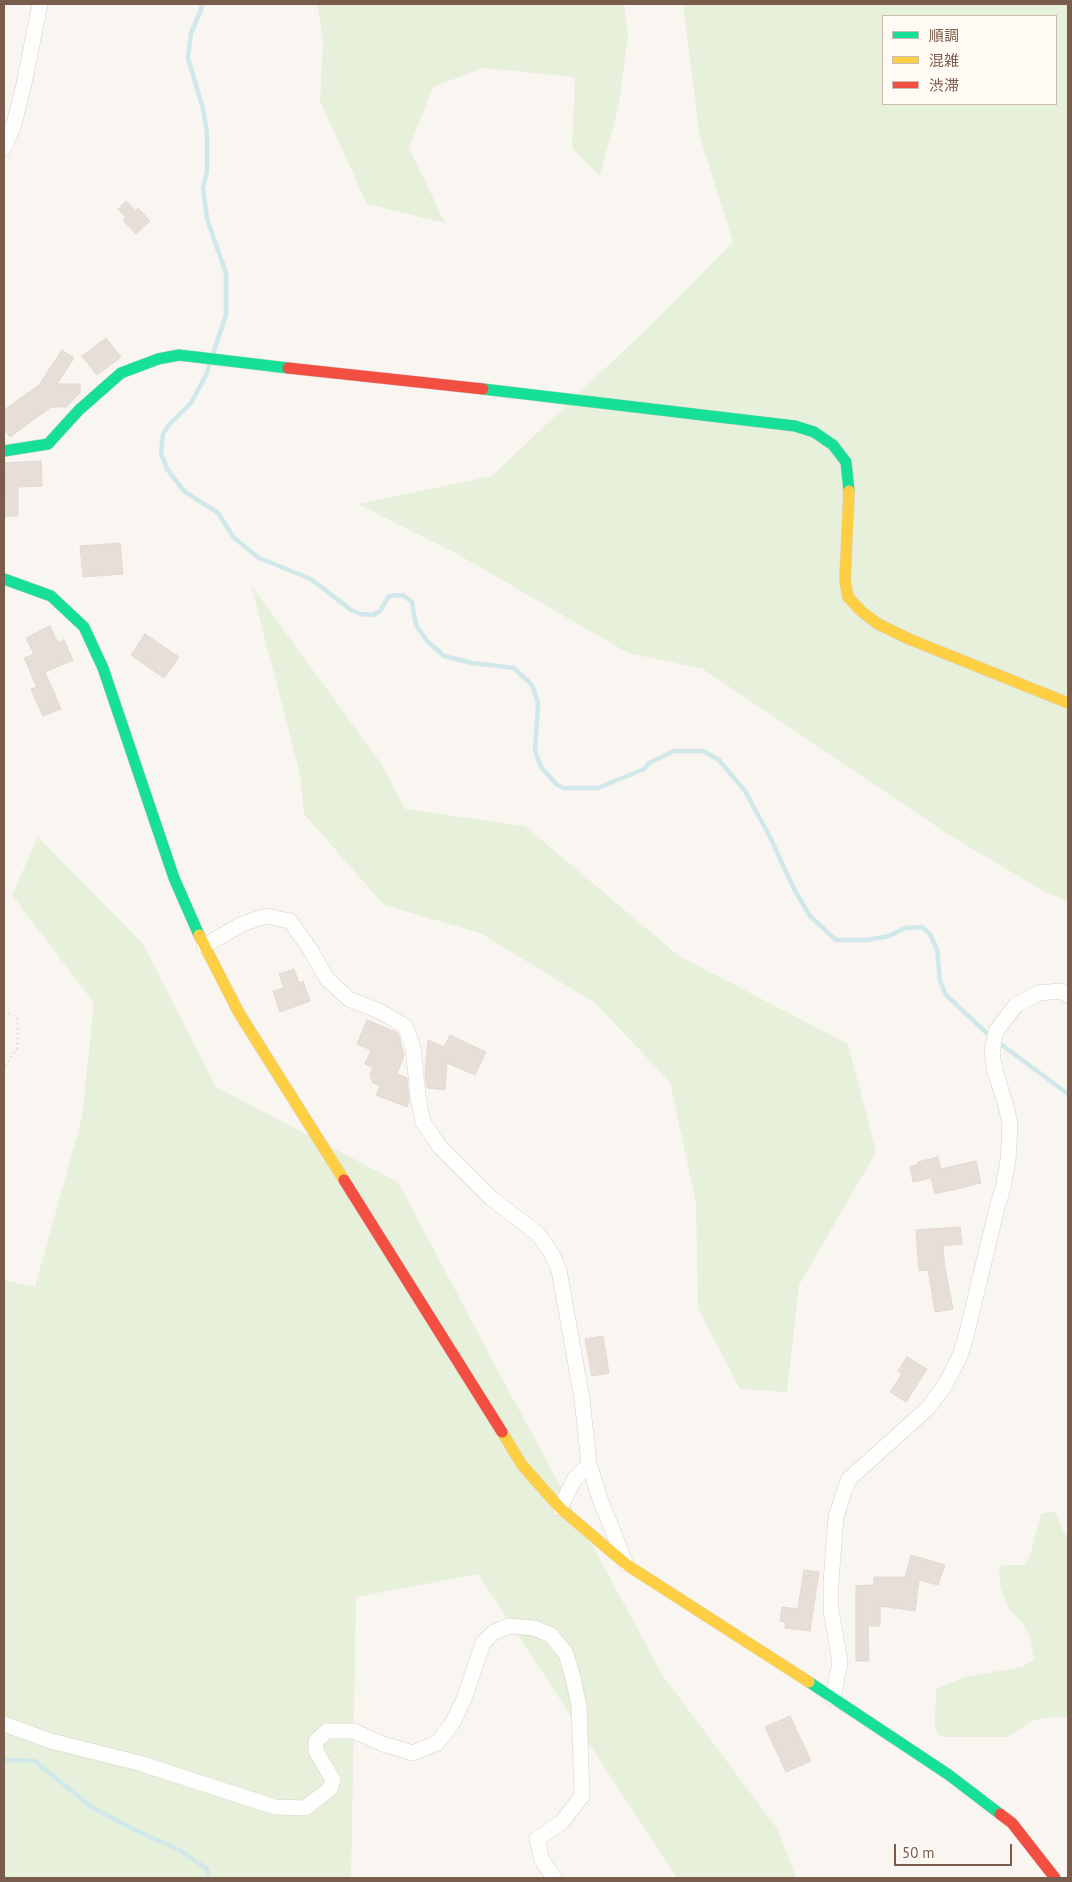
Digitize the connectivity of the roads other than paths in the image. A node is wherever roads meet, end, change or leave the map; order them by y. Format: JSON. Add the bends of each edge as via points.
{"nodes":[{"id":1,"x":40,"y":4,"type":"edge"},
{"id":2,"x":4,"y":148,"type":"edge"},
{"id":3,"x":4,"y":451,"type":"edge"},
{"id":4,"x":4,"y":579,"type":"edge"},
{"id":5,"x":1068,"y":703,"type":"edge"},
{"id":6,"x":204,"y":946,"type":"junction"},
{"id":7,"x":1068,"y":995,"type":"edge"},
{"id":8,"x":589,"y":1464,"type":"junction"},
{"id":9,"x":560,"y":1508,"type":"junction"},
{"id":10,"x":627,"y":1565,"type":"junction"},
{"id":11,"x":833,"y":1698,"type":"junction"},
{"id":12,"x":4,"y":1724,"type":"edge"},
{"id":13,"x":554,"y":1878,"type":"edge"},
{"id":14,"x":1055,"y":1878,"type":"edge"}],
"edges":[{"from":1,"to":2,"type":"street","via":[[14,124]]},
{"from":3,"to":5,"type":"street","via":[[48,444],[79,410],[121,373],[158,359],[179,356],[795,426],[814,432],[833,445],[846,462],[849,491],[845,580],[848,597],[861,611],[878,624],[909,639]]},
{"from":4,"to":6,"type":"street","via":[[51,596],[84,627],[103,668],[174,878]]},
{"from":6,"to":8,"type":"street","via":[[242,924],[266,916],[290,921],[327,979],[349,998],[405,1026],[413,1046],[423,1122],[440,1147],[491,1198],[538,1234],[559,1270],[582,1399]]},
{"from":6,"to":9,"type":"street","via":[[239,1013],[474,1390],[522,1465]]},
{"from":7,"to":11,"type":"street","via":[[1039,993],[1016,1005],[996,1031],[992,1052],[1010,1124],[1003,1188],[960,1356],[945,1385],[928,1408],[849,1479],[844,1492],[836,1517],[831,1582],[831,1610],[840,1662]]},
{"from":8,"to":9,"type":"street","via":[[574,1480]]},
{"from":8,"to":10,"type":"street"},
{"from":9,"to":10,"type":"street"},
{"from":10,"to":11,"type":"street"},
{"from":11,"to":14,"type":"street","via":[[949,1775],[1012,1823]]},
{"from":12,"to":13,"type":"street","via":[[274,1807],[305,1808],[330,1789],[333,1780],[316,1751],[316,1741],[327,1731],[354,1731],[413,1754],[437,1743],[452,1724],[464,1699],[482,1643],[494,1632],[509,1626],[534,1628],[551,1635],[566,1654],[579,1706],[582,1796],[562,1822],[537,1839],[542,1860]]}]}
